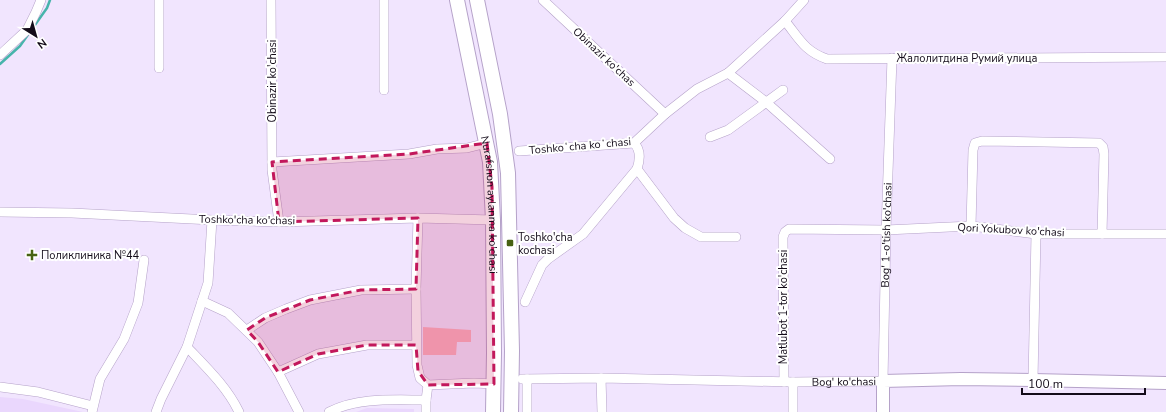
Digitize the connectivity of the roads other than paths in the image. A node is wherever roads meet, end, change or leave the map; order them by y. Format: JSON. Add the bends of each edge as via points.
{"nodes":[{"id":1,"x":41,"y":0,"type":"edge"},
{"id":2,"x":159,"y":0,"type":"edge"},
{"id":3,"x":271,"y":0,"type":"edge"},
{"id":4,"x":384,"y":0,"type":"edge"},
{"id":5,"x":457,"y":0,"type":"edge"},
{"id":6,"x":477,"y":0,"type":"edge"},
{"id":7,"x":543,"y":0,"type":"edge"},
{"id":8,"x":804,"y":0,"type":"edge"},
{"id":9,"x":785,"y":20,"type":"junction"},
{"id":10,"x":0,"y":55,"type":"edge"},
{"id":11,"x":1166,"y":56,"type":"edge"},
{"id":12,"x":892,"y":58,"type":"junction"},
{"id":13,"x":159,"y":68,"type":"dead end"},
{"id":14,"x":728,"y":73,"type":"junction"},
{"id":15,"x":384,"y":90,"type":"dead end"},
{"id":16,"x":783,"y":90,"type":"dead end"},
{"id":17,"x":766,"y":102,"type":"junction"},
{"id":18,"x":665,"y":114,"type":"junction"},
{"id":19,"x":710,"y":137,"type":"dead end"},
{"id":20,"x":487,"y":143,"type":"junction"},
{"id":21,"x":634,"y":143,"type":"junction"},
{"id":22,"x":519,"y":151,"type":"dead end"},
{"id":23,"x":830,"y":159,"type":"dead end"},
{"id":24,"x":272,"y":162,"type":"junction"},
{"id":25,"x":637,"y":169,"type":"junction"},
{"id":26,"x":0,"y":212,"type":"edge"},
{"id":27,"x":418,"y":218,"type":"junction"},
{"id":28,"x":212,"y":220,"type":"junction"},
{"id":29,"x":493,"y":220,"type":"junction"},
{"id":30,"x":279,"y":222,"type":"junction"},
{"id":31,"x":971,"y":226,"type":"junction"},
{"id":32,"x":886,"y":230,"type":"junction"},
{"id":33,"x":785,"y":232,"type":"joint"},
{"id":34,"x":1036,"y":234,"type":"junction"},
{"id":35,"x":1102,"y":234,"type":"junction"},
{"id":36,"x":1166,"y":234,"type":"edge"},
{"id":37,"x":736,"y":237,"type":"dead end"},
{"id":38,"x":144,"y":260,"type":"dead end"},
{"id":39,"x":416,"y":289,"type":"junction"},
{"id":40,"x":202,"y":301,"type":"junction"},
{"id":41,"x":525,"y":302,"type":"dead end"},
{"id":42,"x":247,"y":330,"type":"junction"},
{"id":43,"x":416,"y":345,"type":"junction"},
{"id":44,"x":187,"y":347,"type":"junction"},
{"id":45,"x":278,"y":372,"type":"junction"},
{"id":46,"x":601,"y":378,"type":"junction"},
{"id":47,"x":1033,"y":380,"type":"junction"},
{"id":48,"x":883,"y":381,"type":"junction"},
{"id":49,"x":788,"y":382,"type":"junction"},
{"id":50,"x":1166,"y":383,"type":"edge"},
{"id":51,"x":494,"y":384,"type":"junction"},
{"id":52,"x":428,"y":385,"type":"junction"},
{"id":53,"x":0,"y":387,"type":"edge"},
{"id":54,"x":426,"y":400,"type":"junction"},
{"id":55,"x":93,"y":410,"type":"edge"},
{"id":56,"x":156,"y":412,"type":"edge"},
{"id":57,"x":239,"y":412,"type":"edge"},
{"id":58,"x":299,"y":412,"type":"edge"},
{"id":59,"x":329,"y":412,"type":"edge"},
{"id":60,"x":426,"y":412,"type":"edge"},
{"id":61,"x":493,"y":412,"type":"edge"},
{"id":62,"x":511,"y":412,"type":"edge"},
{"id":63,"x":527,"y":412,"type":"edge"},
{"id":64,"x":602,"y":412,"type":"edge"},
{"id":65,"x":793,"y":412,"type":"edge"},
{"id":66,"x":883,"y":412,"type":"edge"}],
"edges":[{"from":1,"to":10,"type":"street","via":[[27,30]]},
{"from":2,"to":13,"type":"street"},
{"from":3,"to":24,"type":"street","name":"Obinazir ko'chasi"},
{"from":4,"to":15,"type":"street"},
{"from":5,"to":20,"type":"main road","name":"Nurafshon aylanma ko'chasi"},
{"from":6,"to":62,"type":"main road","name":"Nurafshon aylanma ko'chasi","via":[[500,114],[508,173]]},
{"from":7,"to":18,"type":"street","name":"Obinazir ko'chas"},
{"from":8,"to":9,"type":"street","name":"Toshkoʻcha koʻchasi"},
{"from":9,"to":12,"type":"street","name":"Жалолитдина Румий улица","via":[[802,43],[816,55],[827,59]]},
{"from":9,"to":14,"type":"street","name":"Toshkoʻcha koʻchasi"},
{"from":11,"to":12,"type":"street","name":"Жалолитдина Румий улица"},
{"from":12,"to":32,"type":"street","name":"Bog' 1-o'tish ko'chasi"},
{"from":14,"to":17,"type":"street"},
{"from":14,"to":18,"type":"street","name":"Toshkoʻcha koʻchasi","via":[[697,90]]},
{"from":16,"to":17,"type":"street"},
{"from":17,"to":19,"type":"street","via":[[728,130]]},
{"from":17,"to":23,"type":"street"},
{"from":18,"to":21,"type":"street","name":"Toshkoʻcha koʻchasi"},
{"from":20,"to":24,"type":"street","via":[[467,148],[437,149],[410,154]]},
{"from":20,"to":29,"type":"main road","name":"Nurafshon aylanma ko'chasi"},
{"from":21,"to":22,"type":"street","name":"Toshkoʻcha koʻchasi"},
{"from":21,"to":25,"type":"street","via":[[640,155]]},
{"from":24,"to":30,"type":"street","name":"Obinazir ko'chasi"},
{"from":25,"to":37,"type":"street","via":[[674,218],[685,228],[701,237]]},
{"from":25,"to":41,"type":"street","via":[[583,234],[542,265]]},
{"from":26,"to":28,"type":"street","name":"Toshko'cha ko'chasi"},
{"from":27,"to":29,"type":"street","name":"Toshko'cha ko'chasi"},
{"from":27,"to":30,"type":"street","name":"Toshko'cha ko'chasi"},
{"from":27,"to":39,"type":"street"},
{"from":28,"to":30,"type":"street","name":"Toshko'cha ko'chasi"},
{"from":28,"to":40,"type":"street","via":[[208,283]]},
{"from":29,"to":51,"type":"main road","name":"Nurafshon aylanma ko'chasi"},
{"from":31,"to":32,"type":"street","name":"Qori Yokubov ko'chasi"},
{"from":31,"to":34,"type":"street","name":"Qori Yokubov ko'chasi"},
{"from":31,"to":35,"type":"street","via":[[973,150],[976,143],[1098,143],[1104,150]]},
{"from":32,"to":33,"type":"street","name":"Qori Yokubov ko'chasi","via":[[789,229]]},
{"from":32,"to":48,"type":"street","name":"Bog' 1-o'tish ko'chasi"},
{"from":33,"to":49,"type":"street","name":"Matlubot 1-tor ko'chasi","via":[[783,237]]},
{"from":34,"to":35,"type":"street","name":"Qori Yokubov ko'chasi"},
{"from":34,"to":47,"type":"street"},
{"from":35,"to":36,"type":"street","name":"Qori Yokubov ko'chasi"},
{"from":38,"to":55,"type":"street","via":[[138,303],[124,339],[100,379]]},
{"from":39,"to":42,"type":"street","via":[[361,290],[310,300],[265,318]]},
{"from":39,"to":43,"type":"street"},
{"from":40,"to":42,"type":"street","via":[[228,313]]},
{"from":40,"to":44,"type":"street"},
{"from":42,"to":45,"type":"street"},
{"from":43,"to":45,"type":"street","via":[[367,345],[318,354]]},
{"from":43,"to":52,"type":"street","via":[[420,378]]},
{"from":44,"to":56,"type":"street"},
{"from":44,"to":57,"type":"street","via":[[215,377]]},
{"from":45,"to":58,"type":"street"},
{"from":46,"to":49,"type":"street","name":"Bog' ko'chasi"},
{"from":46,"to":63,"type":"street","name":"Bog' ko'chasi","via":[[524,379]]},
{"from":46,"to":64,"type":"street"},
{"from":47,"to":48,"type":"street","name":"Bog' ko'chasi"},
{"from":47,"to":50,"type":"street","name":"Bog' ko'chasi"},
{"from":48,"to":49,"type":"street","name":"Bog' ko'chasi"},
{"from":48,"to":66,"type":"street","name":"Bog' 1-o'tish ko'chasi"},
{"from":49,"to":65,"type":"street","name":"Matlubot 1-tor ko'chasi"},
{"from":51,"to":52,"type":"street"},
{"from":51,"to":61,"type":"main road","name":"Nurafshon aylanma ko'chasi"},
{"from":52,"to":54,"type":"street"},
{"from":53,"to":55,"type":"street","via":[[38,392]]},
{"from":54,"to":59,"type":"street","via":[[357,402]]},
{"from":54,"to":60,"type":"street"}]}
